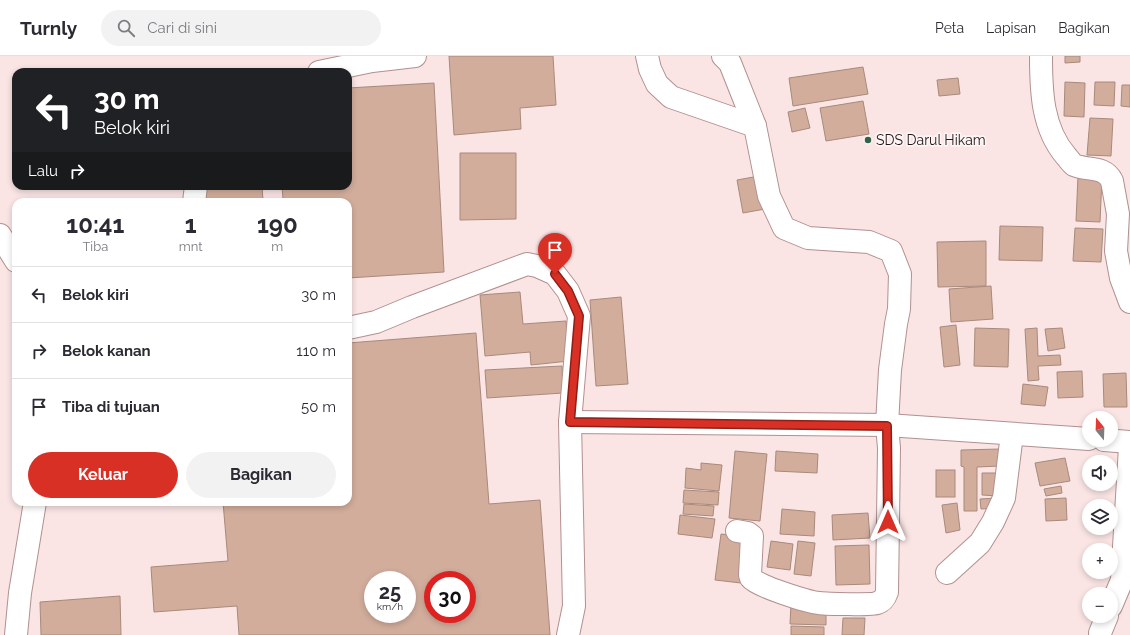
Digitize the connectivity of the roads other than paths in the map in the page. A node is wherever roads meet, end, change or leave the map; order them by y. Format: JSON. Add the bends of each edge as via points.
{"nodes":[{"id":1,"x":415,"y":56,"type":"edge"},
{"id":2,"x":647,"y":56,"type":"edge"},
{"id":3,"x":1041,"y":56,"type":"edge"},
{"id":4,"x":732,"y":58,"type":"edge"},
{"id":5,"x":338,"y":68,"type":"edge"},
{"id":6,"x":755,"y":126,"type":"junction"},
{"id":7,"x":0,"y":235,"type":"edge"},
{"id":8,"x":12,"y":254,"type":"edge"},
{"id":9,"x":1130,"y":302,"type":"edge"},
{"id":10,"x":352,"y":327,"type":"edge"},
{"id":11,"x":570,"y":422,"type":"junction"},
{"id":12,"x":887,"y":426,"type":"junction"},
{"id":13,"x":1012,"y":434,"type":"junction"},
{"id":14,"x":1082,"y":439,"type":"edge"},
{"id":15,"x":1118,"y":441,"type":"edge"},
{"id":16,"x":1130,"y":442,"type":"edge"},
{"id":17,"x":1130,"y":447,"type":"edge"},
{"id":18,"x":34,"y":506,"type":"edge"},
{"id":19,"x":737,"y":530,"type":"dead end"},
{"id":20,"x":947,"y":573,"type":"dead end"},
{"id":21,"x":1118,"y":589,"type":"edge"},
{"id":22,"x":16,"y":635,"type":"edge"},
{"id":23,"x":568,"y":635,"type":"edge"}],
"edges":[{"from":1,"to":5,"type":"street"},
{"from":2,"to":6,"type":"street","via":[[657,84],[671,97]]},
{"from":3,"to":9,"type":"street","via":[[1043,101],[1051,134],[1073,164],[1099,170],[1110,176],[1112,181],[1118,214],[1116,251],[1121,278]]},
{"from":4,"to":6,"type":"street"},
{"from":6,"to":12,"type":"street","via":[[769,196],[784,228],[808,238],[869,242],[891,251],[900,274]]},
{"from":7,"to":8,"type":"street"},
{"from":10,"to":11,"type":"street","via":[[376,322],[516,267],[526,264],[537,266],[555,274],[568,291],[579,316]]},
{"from":11,"to":12,"type":"street"},
{"from":11,"to":23,"type":"street","via":[[574,606]]},
{"from":12,"to":13,"type":"street"},
{"from":12,"to":19,"type":"street","via":[[887,592],[884,599],[876,604],[818,603],[756,583],[750,574],[752,536]]},
{"from":13,"to":14,"type":"street"},
{"from":13,"to":20,"type":"street","via":[[1004,498],[993,522],[980,542]]},
{"from":15,"to":16,"type":"street"},
{"from":17,"to":21,"type":"street","via":[[1122,580]]},
{"from":18,"to":22,"type":"street"}]}
